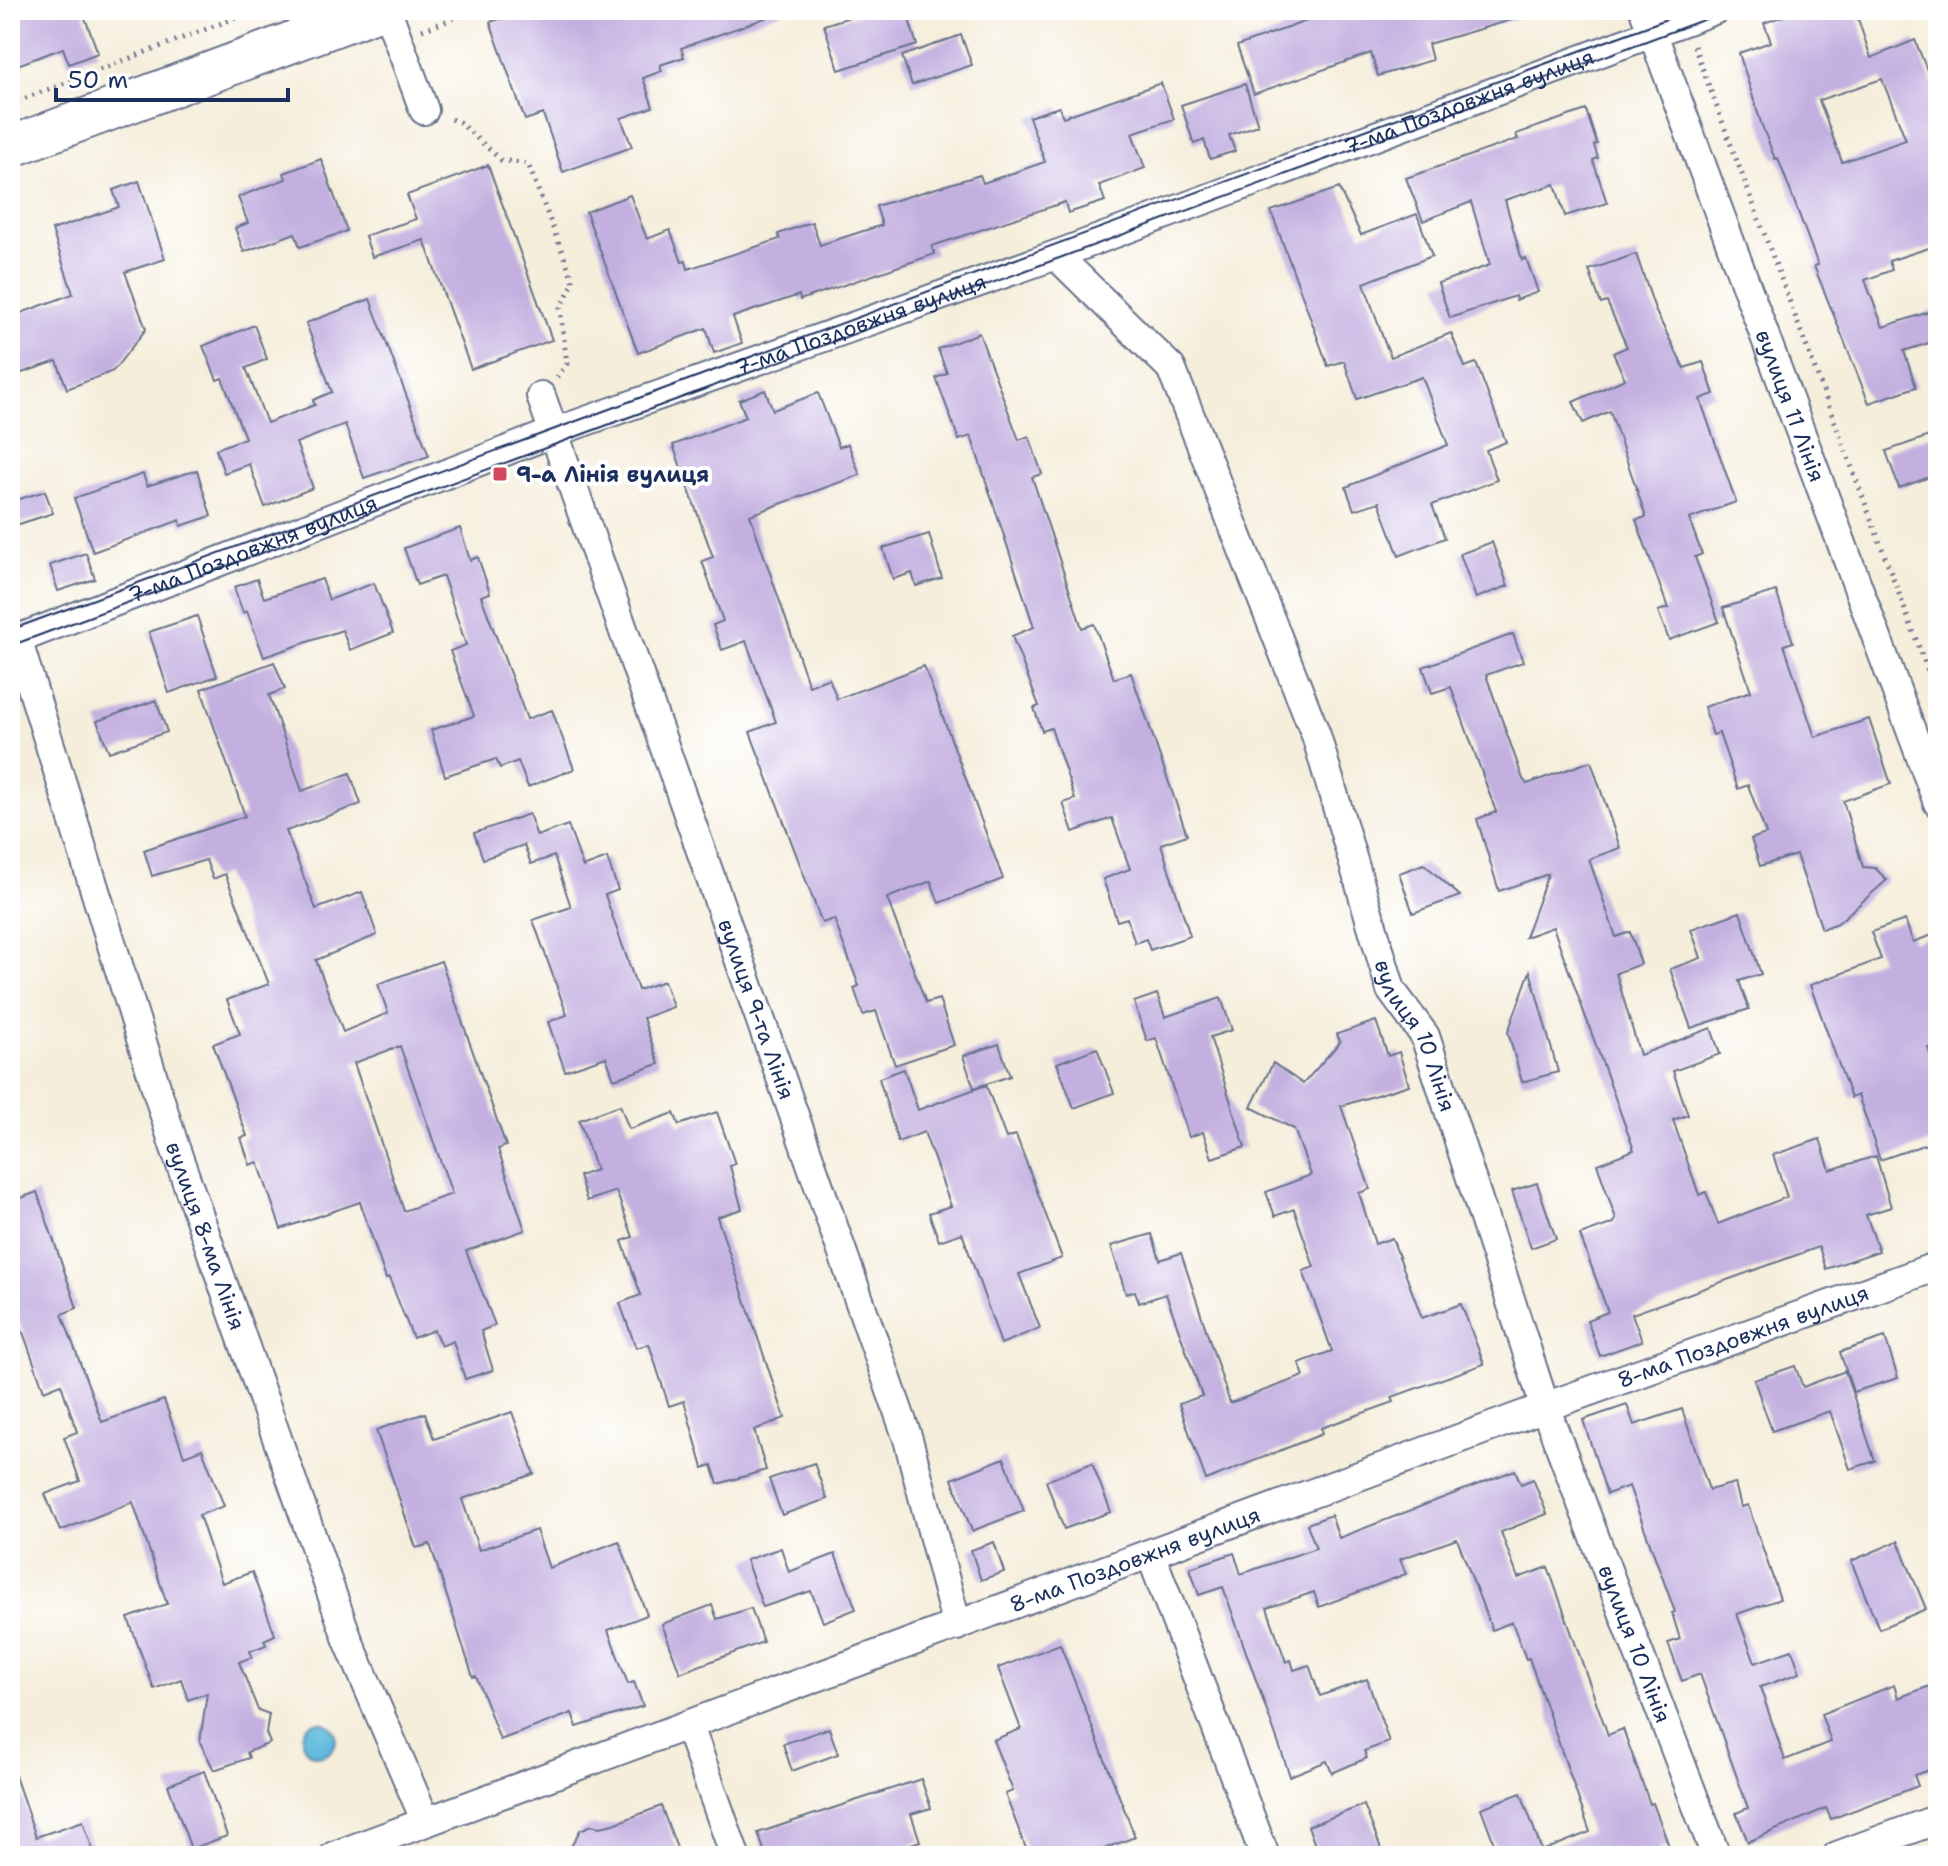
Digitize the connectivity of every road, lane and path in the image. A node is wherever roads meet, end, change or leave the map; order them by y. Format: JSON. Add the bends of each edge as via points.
{"nodes":[{"id":1,"x":256,"y":10,"type":"edge"},
{"id":2,"x":378,"y":10,"type":"edge"},
{"id":3,"x":387,"y":10,"type":"edge"},
{"id":4,"x":1714,"y":10,"type":"edge"},
{"id":5,"x":1687,"y":21,"type":"junction"},
{"id":6,"x":1648,"y":22,"type":"edge"},
{"id":7,"x":10,"y":104,"type":"edge"},
{"id":8,"x":424,"y":110,"type":"joint"},
{"id":9,"x":10,"y":147,"type":"edge"},
{"id":10,"x":1056,"y":255,"type":"junction"},
{"id":11,"x":541,"y":396,"type":"joint"},
{"id":12,"x":555,"y":432,"type":"junction"},
{"id":13,"x":14,"y":641,"type":"edge"},
{"id":14,"x":1938,"y":698,"type":"edge"},
{"id":15,"x":1938,"y":803,"type":"edge"},
{"id":16,"x":1938,"y":1266,"type":"edge"},
{"id":17,"x":1545,"y":1407,"type":"junction"},
{"id":18,"x":1151,"y":1555,"type":"junction"},
{"id":19,"x":957,"y":1626,"type":"junction"},
{"id":20,"x":689,"y":1726,"type":"junction"},
{"id":21,"x":1938,"y":1819,"type":"edge"},
{"id":22,"x":426,"y":1822,"type":"junction"},
{"id":23,"x":334,"y":1856,"type":"edge"},
{"id":24,"x":735,"y":1856,"type":"edge"},
{"id":25,"x":1265,"y":1856,"type":"edge"},
{"id":26,"x":1716,"y":1856,"type":"edge"},
{"id":27,"x":1837,"y":1856,"type":"edge"}],
"edges":[{"from":1,"to":7,"type":"path"},
{"from":2,"to":9,"type":"main road"},
{"from":3,"to":8,"type":"street"},
{"from":4,"to":5,"type":"street","name":"7-ма Поздовжня вулиця"},
{"from":5,"to":6,"type":"street","name":"7-ма Поздовжня вулиця"},
{"from":5,"to":14,"type":"path"},
{"from":6,"to":10,"type":"street","name":"7-ма Поздовжня вулиця"},
{"from":6,"to":15,"type":"street","name":"вулиця 11 Лінія"},
{"from":8,"to":11,"type":"path","via":[[459,122],[501,160],[528,164],[574,282],[560,308],[567,364]]},
{"from":10,"to":12,"type":"street","name":"7-ма Поздовжня вулиця"},
{"from":10,"to":17,"type":"street","name":"вулиця 10 Лінія","via":[[1171,368],[1316,735],[1391,990],[1425,1036]]},
{"from":11,"to":12,"type":"street","name":"вулиця 9-та Лінія"},
{"from":12,"to":13,"type":"street","name":"7-ма Поздовжня вулиця"},
{"from":12,"to":19,"type":"street","name":"вулиця 9-та Лінія","via":[[908,1439]]},
{"from":13,"to":22,"type":"street","name":"вулиця 8-ма Лінія","via":[[174,1145],[348,1640]]},
{"from":16,"to":17,"type":"street","name":"8-ма Поздовжня вулиця"},
{"from":17,"to":18,"type":"street","name":"8-ма Поздовжня вулиця"},
{"from":17,"to":26,"type":"street","name":"вулиця 10 Лінія"},
{"from":18,"to":19,"type":"street","name":"8-ма Поздовжня вулиця"},
{"from":18,"to":25,"type":"street"},
{"from":19,"to":20,"type":"street","name":"8-ма Поздовжня вулиця"},
{"from":20,"to":22,"type":"street","name":"8-ма Поздовжня вулиця"},
{"from":20,"to":24,"type":"street"},
{"from":21,"to":27,"type":"street"},
{"from":22,"to":23,"type":"street","name":"8-ма Поздовжня вулиця"}]}
